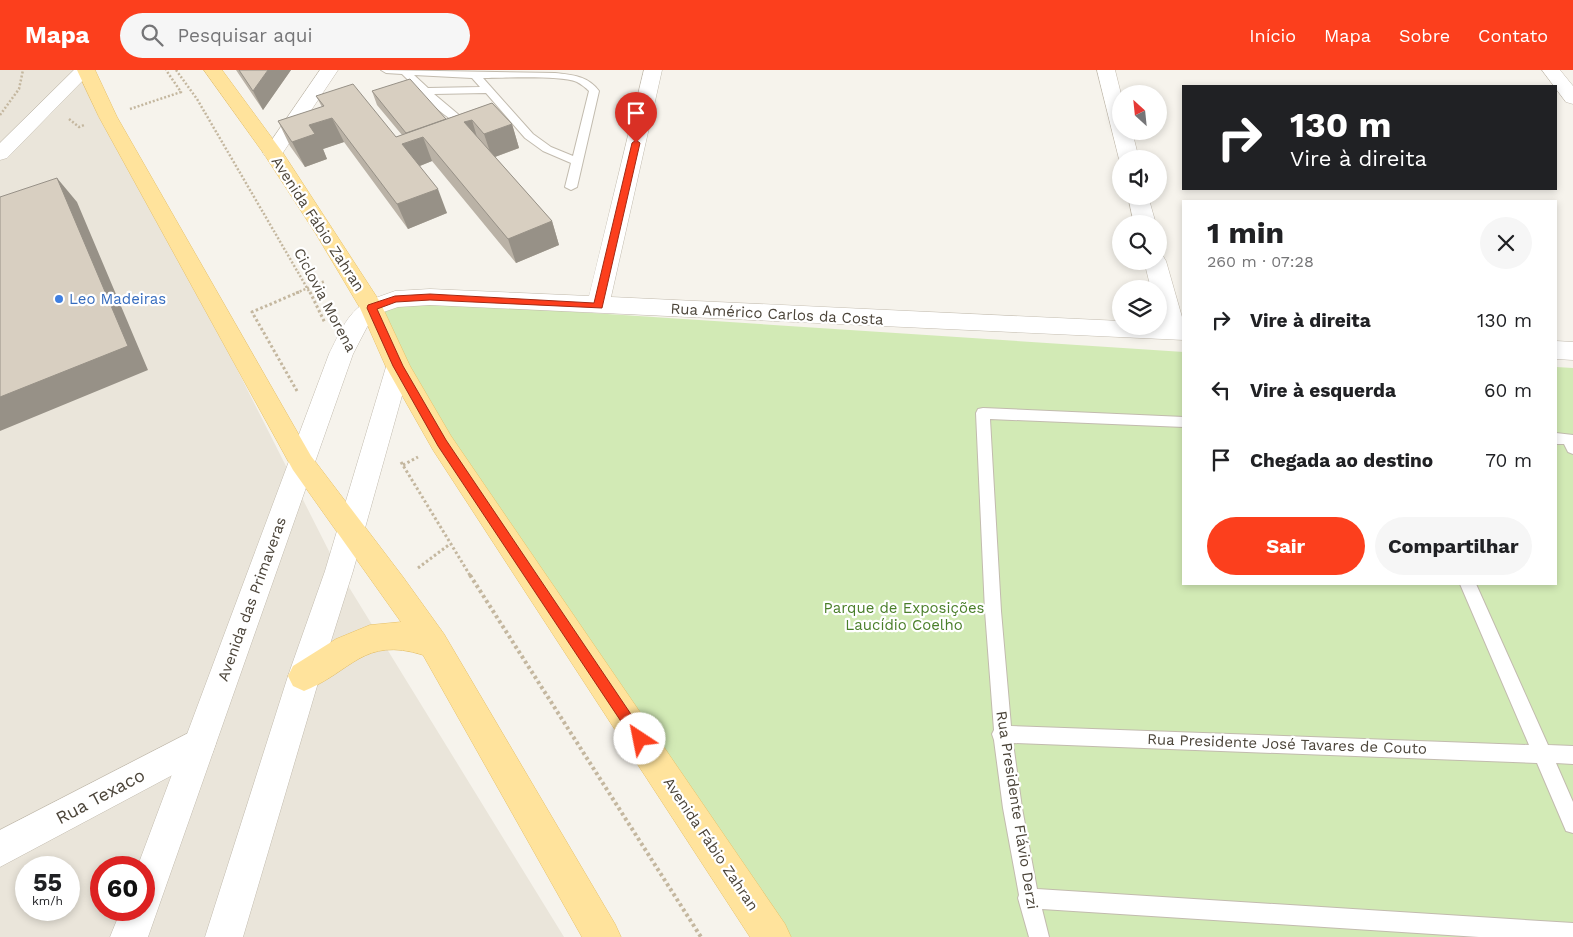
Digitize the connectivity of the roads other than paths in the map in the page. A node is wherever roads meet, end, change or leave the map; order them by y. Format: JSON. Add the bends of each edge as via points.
{"nodes":[{"id":1,"x":85,"y":70,"type":"edge"},
{"id":2,"x":213,"y":70,"type":"edge"},
{"id":3,"x":329,"y":70,"type":"edge"},
{"id":4,"x":386,"y":70,"type":"edge"},
{"id":5,"x":653,"y":70,"type":"edge"},
{"id":6,"x":1106,"y":70,"type":"edge"},
{"id":7,"x":1551,"y":70,"type":"edge"},
{"id":8,"x":406,"y":72,"type":"junction"},
{"id":9,"x":475,"y":75,"type":"junction"},
{"id":10,"x":488,"y":90,"type":"junction"},
{"id":11,"x":427,"y":91,"type":"junction"},
{"id":12,"x":1112,"y":92,"type":"edge"},
{"id":13,"x":1573,"y":98,"type":"edge"},
{"id":14,"x":516,"y":122,"type":"junction"},
{"id":15,"x":500,"y":124,"type":"edge"},
{"id":16,"x":483,"y":126,"type":"edge"},
{"id":17,"x":273,"y":152,"type":"junction"},
{"id":18,"x":0,"y":154,"type":"edge"},
{"id":19,"x":577,"y":162,"type":"junction"},
{"id":20,"x":571,"y":188,"type":"dead end"},
{"id":21,"x":1158,"y":270,"type":"edge"},
{"id":22,"x":598,"y":306,"type":"junction"},
{"id":23,"x":372,"y":308,"type":"junction"},
{"id":24,"x":1178,"y":332,"type":"edge"},
{"id":25,"x":1557,"y":350,"type":"edge"},
{"id":26,"x":1573,"y":351,"type":"edge"},
{"id":27,"x":398,"y":366,"type":"junction"},
{"id":28,"x":1182,"y":422,"type":"edge"},
{"id":29,"x":1557,"y":438,"type":"edge"},
{"id":30,"x":1573,"y":448,"type":"edge"},
{"id":31,"x":302,"y":463,"type":"junction"},
{"id":32,"x":351,"y":530,"type":"junction"},
{"id":33,"x":1468,"y":585,"type":"edge"},
{"id":34,"x":433,"y":644,"type":"junction"},
{"id":35,"x":304,"y":676,"type":"junction"},
{"id":36,"x":1001,"y":734,"type":"junction"},
{"id":37,"x":200,"y":743,"type":"junction"},
{"id":38,"x":1542,"y":754,"type":"junction"},
{"id":39,"x":1573,"y":755,"type":"edge"},
{"id":40,"x":1573,"y":824,"type":"edge"},
{"id":41,"x":0,"y":849,"type":"edge"},
{"id":42,"x":155,"y":866,"type":"edge"},
{"id":43,"x":1028,"y":898,"type":"junction"},
{"id":44,"x":135,"y":921,"type":"edge"},
{"id":45,"x":1573,"y":933,"type":"edge"},
{"id":46,"x":129,"y":937,"type":"edge"},
{"id":47,"x":224,"y":937,"type":"edge"},
{"id":48,"x":602,"y":937,"type":"edge"},
{"id":49,"x":772,"y":937,"type":"edge"},
{"id":50,"x":1039,"y":937,"type":"edge"}],
"edges":[{"from":1,"to":18,"type":"street"},
{"from":1,"to":31,"type":"main road","via":[[108,117]]},
{"from":2,"to":17,"type":"main road","name":"Avenida Fábio Zahran"},
{"from":3,"to":17,"type":"street"},
{"from":4,"to":8,"type":"lane"},
{"from":5,"to":22,"type":"street"},
{"from":6,"to":12,"type":"street"},
{"from":7,"to":13,"type":"street"},
{"from":8,"to":9,"type":"lane"},
{"from":8,"to":11,"type":"lane"},
{"from":9,"to":10,"type":"lane"},
{"from":9,"to":19,"type":"lane","via":[[555,76],[579,79],[590,86],[594,91]]},
{"from":10,"to":11,"type":"lane"},
{"from":10,"to":14,"type":"lane"},
{"from":11,"to":16,"type":"lane","via":[[451,115],[466,124]]},
{"from":14,"to":15,"type":"lane"},
{"from":14,"to":19,"type":"lane","via":[[546,149]]},
{"from":17,"to":23,"type":"main road","name":"Avenida Fábio Zahran"},
{"from":19,"to":20,"type":"lane"},
{"from":21,"to":24,"type":"street"},
{"from":22,"to":23,"type":"street","name":"Rua Américo Carlos da Costa","via":[[430,297],[395,299]]},
{"from":22,"to":24,"type":"street","name":"Rua Américo Carlos da Costa"},
{"from":23,"to":27,"type":"main road","name":"Avenida Fábio Zahran"},
{"from":23,"to":31,"type":"street","name":"Avenida das Primaveras","via":[[358,322],[341,354]]},
{"from":25,"to":26,"type":"street"},
{"from":27,"to":32,"type":"street"},
{"from":27,"to":49,"type":"main road","name":"Avenida Fábio Zahran","via":[[442,443]]},
{"from":28,"to":36,"type":"lane","name":"Rua Presidente Flávio Derzi","via":[[983,413]]},
{"from":29,"to":30,"type":"lane","via":[[1568,439]]},
{"from":31,"to":32,"type":"main road"},
{"from":31,"to":37,"type":"street","name":"Avenida das Primaveras"},
{"from":32,"to":34,"type":"main road"},
{"from":32,"to":35,"type":"street"},
{"from":33,"to":38,"type":"lane"},
{"from":34,"to":35,"type":"main road","via":[[396,635],[369,639]]},
{"from":34,"to":48,"type":"main road"},
{"from":35,"to":47,"type":"street"},
{"from":36,"to":38,"type":"lane","name":"Rua Presidente José Tavares de Couto"},
{"from":36,"to":43,"type":"lane","name":"Rua Presidente Flávio Derzi"},
{"from":37,"to":41,"type":"street","name":"Rua Texaco"},
{"from":37,"to":42,"type":"street","name":"Avenida das Primaveras"},
{"from":38,"to":39,"type":"lane","name":"Rua Presidente José Tavares de Couto"},
{"from":38,"to":40,"type":"lane"},
{"from":43,"to":45,"type":"lane"},
{"from":43,"to":50,"type":"lane","name":"Rua Presidente Flávio Derzi"},
{"from":44,"to":46,"type":"street"}]}
